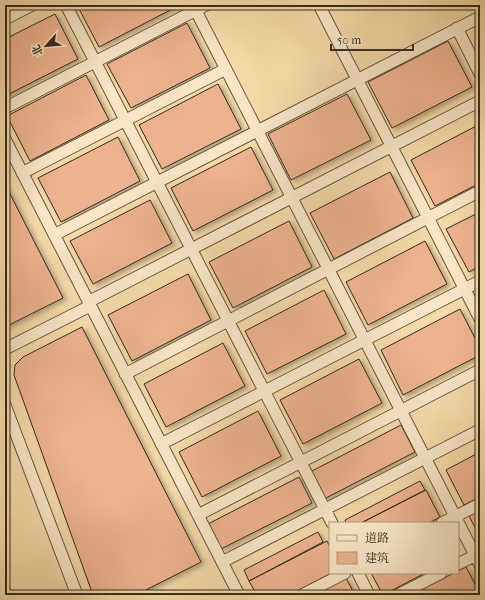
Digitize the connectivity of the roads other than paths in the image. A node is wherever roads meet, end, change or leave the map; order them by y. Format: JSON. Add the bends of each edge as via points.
{"nodes":[{"id":1,"x":32,"y":5,"type":"edge"},
{"id":2,"x":66,"y":5,"type":"edge"},
{"id":3,"x":206,"y":5,"type":"edge"},
{"id":4,"x":319,"y":5,"type":"edge"},
{"id":5,"x":194,"y":8,"type":"edge"},
{"id":6,"x":480,"y":17,"type":"edge"},
{"id":7,"x":5,"y":19,"type":"edge"},
{"id":8,"x":457,"y":28,"type":"junction"},
{"id":9,"x":95,"y":62,"type":"junction"},
{"id":10,"x":226,"y":69,"type":"junction"},
{"id":11,"x":480,"y":74,"type":"edge"},
{"id":12,"x":357,"y":80,"type":"junction"},
{"id":13,"x":480,"y":101,"type":"edge"},
{"id":14,"x":5,"y":108,"type":"edge"},
{"id":15,"x":126,"y":121,"type":"junction"},
{"id":16,"x":257,"y":131,"type":"junction"},
{"id":17,"x":5,"y":139,"type":"edge"},
{"id":18,"x":391,"y":146,"type":"junction"},
{"id":19,"x":22,"y":173,"type":"junction"},
{"id":20,"x":157,"y":182,"type":"junction"},
{"id":21,"x":480,"y":191,"type":"edge"},
{"id":22,"x":292,"y":198,"type":"junction"},
{"id":23,"x":428,"y":218,"type":"junction"},
{"id":24,"x":54,"y":235,"type":"junction"},
{"id":25,"x":191,"y":249,"type":"junction"},
{"id":26,"x":328,"y":269,"type":"junction"},
{"id":27,"x":480,"y":281,"type":"edge"},
{"id":28,"x":464,"y":288,"type":"junction"},
{"id":29,"x":89,"y":304,"type":"junction"},
{"id":30,"x":480,"y":319,"type":"edge"},
{"id":31,"x":228,"y":321,"type":"junction"},
{"id":32,"x":364,"y":340,"type":"junction"},
{"id":33,"x":5,"y":349,"type":"edge"},
{"id":34,"x":480,"y":370,"type":"edge"},
{"id":35,"x":125,"y":374,"type":"junction"},
{"id":36,"x":264,"y":391,"type":"junction"},
{"id":37,"x":5,"y":405,"type":"edge"},
{"id":38,"x":401,"y":411,"type":"junction"},
{"id":39,"x":480,"y":430,"type":"edge"},
{"id":40,"x":161,"y":444,"type":"junction"},
{"id":41,"x":425,"y":458,"type":"junction"},
{"id":42,"x":301,"y":462,"type":"junction"},
{"id":43,"x":480,"y":504,"type":"edge"},
{"id":44,"x":325,"y":510,"type":"junction"},
{"id":45,"x":198,"y":515,"type":"junction"},
{"id":46,"x":455,"y":516,"type":"junction"},
{"id":47,"x":331,"y":522,"type":"edge"},
{"id":48,"x":444,"y":522,"type":"edge"},
{"id":49,"x":458,"y":522,"type":"edge"},
{"id":50,"x":459,"y":523,"type":"edge"},
{"id":51,"x":478,"y":558,"type":"edge"},
{"id":52,"x":222,"y":562,"type":"junction"},
{"id":53,"x":459,"y":564,"type":"edge"},
{"id":54,"x":342,"y":574,"type":"edge"},
{"id":55,"x":358,"y":574,"type":"edge"},
{"id":56,"x":439,"y":574,"type":"edge"},
{"id":57,"x":77,"y":595,"type":"edge"},
{"id":58,"x":239,"y":595,"type":"edge"},
{"id":59,"x":302,"y":595,"type":"edge"},
{"id":60,"x":369,"y":595,"type":"edge"},
{"id":61,"x":398,"y":595,"type":"edge"}],
"edges":[{"from":1,"to":7,"type":"lane"},
{"from":2,"to":9,"type":"lane"},
{"from":3,"to":5,"type":"lane"},
{"from":4,"to":12,"type":"lane"},
{"from":5,"to":9,"type":"lane"},
{"from":5,"to":10,"type":"lane"},
{"from":6,"to":8,"type":"lane"},
{"from":8,"to":11,"type":"lane"},
{"from":8,"to":12,"type":"lane"},
{"from":9,"to":14,"type":"lane"},
{"from":9,"to":15,"type":"lane"},
{"from":10,"to":15,"type":"lane"},
{"from":10,"to":16,"type":"lane"},
{"from":12,"to":16,"type":"lane"},
{"from":12,"to":18,"type":"lane"},
{"from":13,"to":18,"type":"lane"},
{"from":15,"to":19,"type":"lane"},
{"from":15,"to":20,"type":"lane"},
{"from":16,"to":20,"type":"lane"},
{"from":16,"to":22,"type":"lane"},
{"from":17,"to":19,"type":"lane"},
{"from":18,"to":22,"type":"lane"},
{"from":18,"to":23,"type":"lane"},
{"from":19,"to":24,"type":"lane"},
{"from":20,"to":24,"type":"lane"},
{"from":20,"to":25,"type":"lane"},
{"from":21,"to":23,"type":"lane"},
{"from":22,"to":25,"type":"lane"},
{"from":22,"to":26,"type":"lane"},
{"from":23,"to":26,"type":"lane"},
{"from":23,"to":28,"type":"lane"},
{"from":24,"to":29,"type":"lane"},
{"from":25,"to":29,"type":"lane"},
{"from":25,"to":31,"type":"lane"},
{"from":26,"to":31,"type":"lane"},
{"from":26,"to":32,"type":"lane"},
{"from":27,"to":28,"type":"lane"},
{"from":28,"to":30,"type":"lane"},
{"from":28,"to":32,"type":"lane"},
{"from":29,"to":33,"type":"lane"},
{"from":29,"to":35,"type":"lane"},
{"from":31,"to":35,"type":"lane"},
{"from":31,"to":36,"type":"lane"},
{"from":32,"to":36,"type":"lane"},
{"from":32,"to":38,"type":"lane"},
{"from":34,"to":38,"type":"lane"},
{"from":35,"to":40,"type":"lane"},
{"from":36,"to":40,"type":"lane"},
{"from":36,"to":42,"type":"lane"},
{"from":37,"to":57,"type":"lane"},
{"from":38,"to":41,"type":"lane"},
{"from":38,"to":42,"type":"lane"},
{"from":39,"to":41,"type":"lane"},
{"from":40,"to":45,"type":"lane"},
{"from":41,"to":44,"type":"lane"},
{"from":41,"to":46,"type":"lane"},
{"from":42,"to":44,"type":"lane"},
{"from":42,"to":45,"type":"lane"},
{"from":43,"to":46,"type":"lane"},
{"from":44,"to":47,"type":"lane"},
{"from":44,"to":52,"type":"lane"},
{"from":45,"to":52,"type":"lane"},
{"from":46,"to":48,"type":"lane"},
{"from":46,"to":49,"type":"lane"},
{"from":50,"to":51,"type":"lane"},
{"from":51,"to":53,"type":"lane"},
{"from":52,"to":58,"type":"lane"},
{"from":54,"to":59,"type":"lane"},
{"from":55,"to":60,"type":"lane"},
{"from":56,"to":61,"type":"lane"}]}
